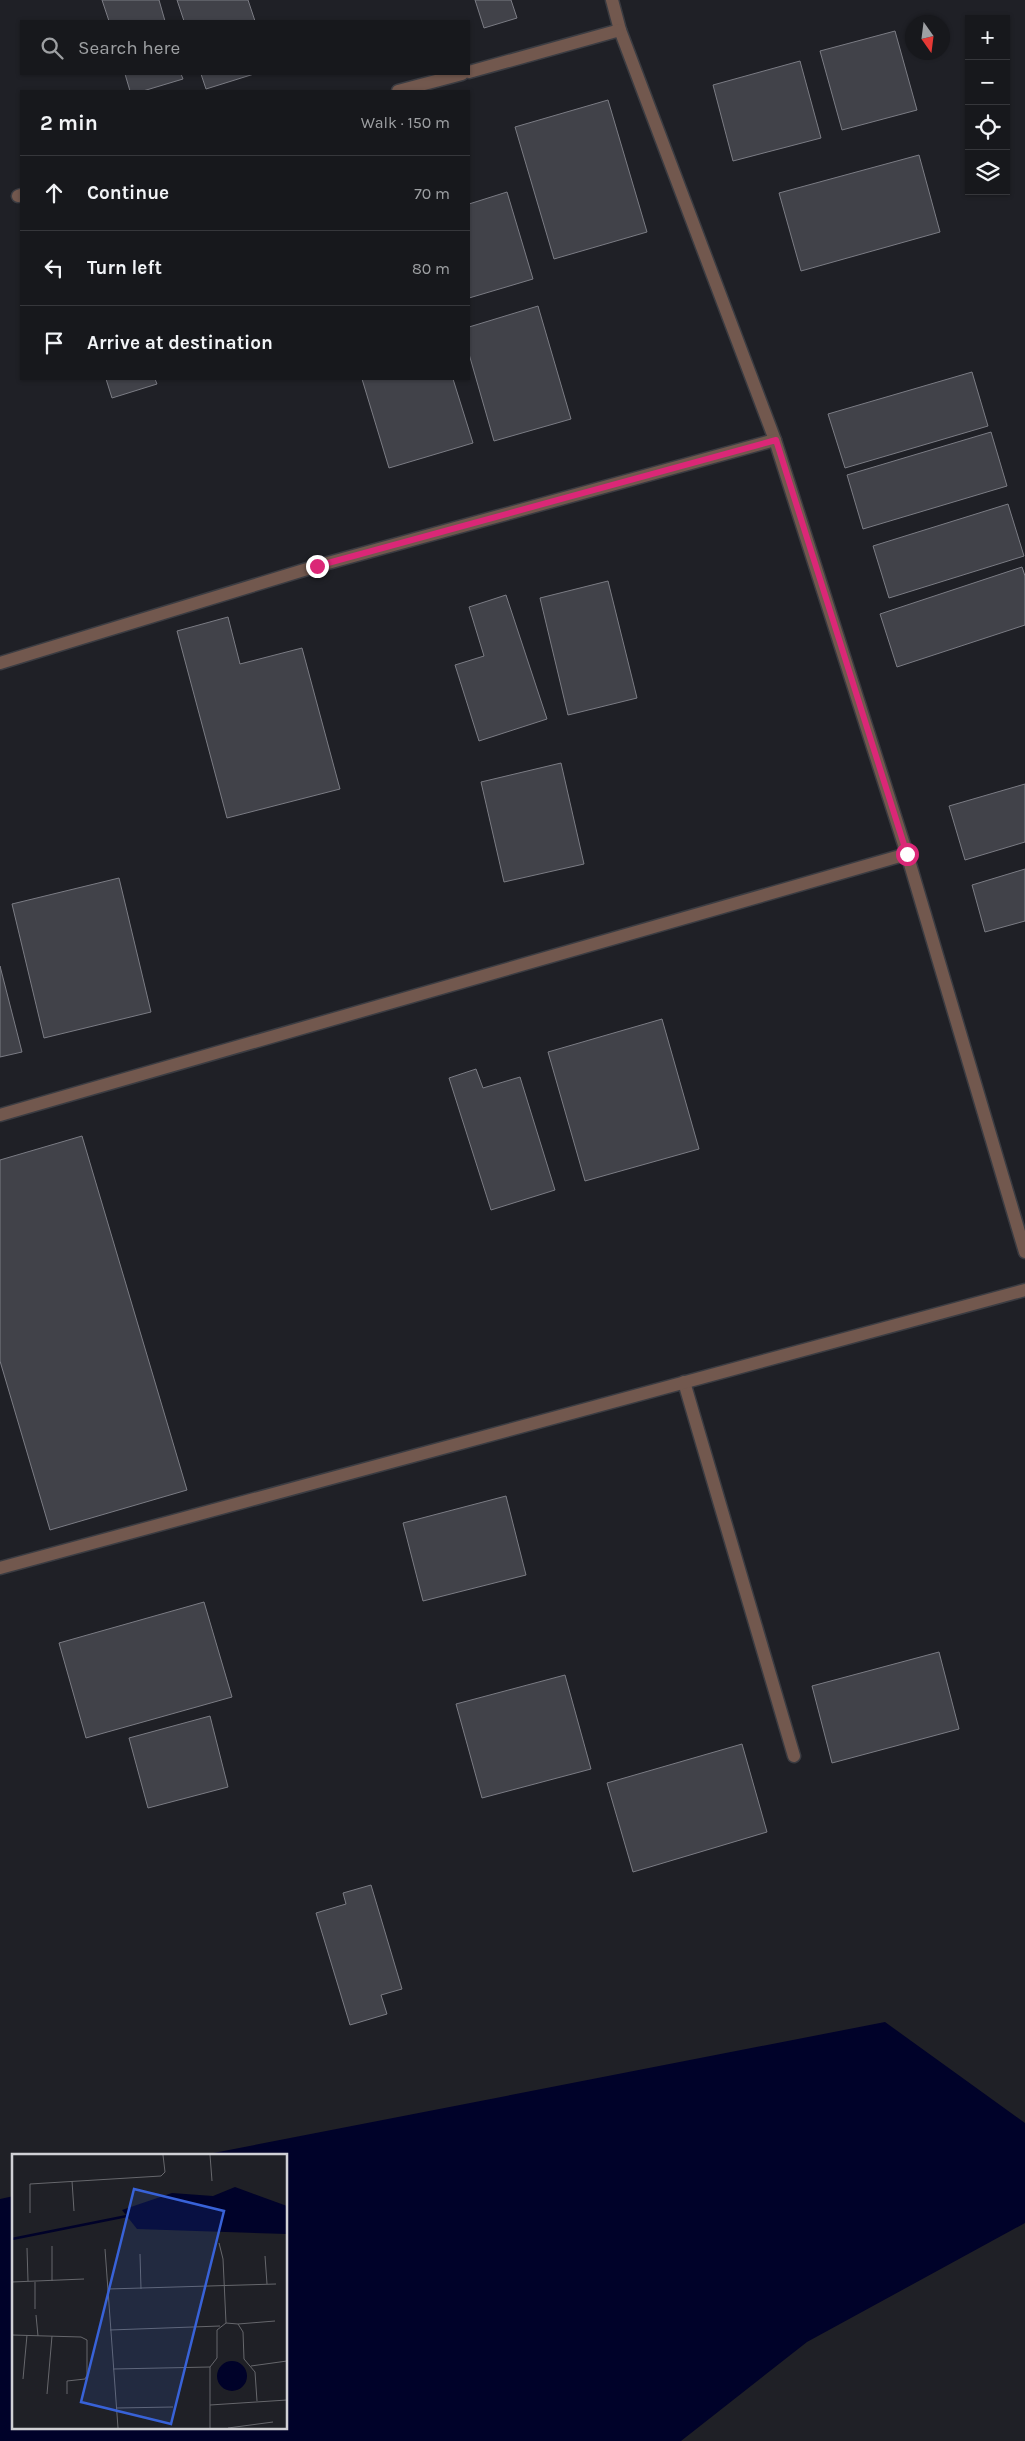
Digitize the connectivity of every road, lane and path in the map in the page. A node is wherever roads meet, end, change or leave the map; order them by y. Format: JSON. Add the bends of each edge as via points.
{"nodes":[{"id":1,"x":612,"y":0,"type":"edge"},
{"id":2,"x":620,"y":30,"type":"junction"},
{"id":3,"x":470,"y":72,"type":"edge"},
{"id":4,"x":458,"y":75,"type":"edge"},
{"id":5,"x":402,"y":90,"type":"edge"},
{"id":6,"x":776,"y":440,"type":"junction"},
{"id":7,"x":0,"y":663,"type":"edge"},
{"id":8,"x":907,"y":854,"type":"junction"},
{"id":9,"x":0,"y":1114,"type":"edge"},
{"id":10,"x":1025,"y":1252,"type":"edge"},
{"id":11,"x":1025,"y":1290,"type":"edge"},
{"id":12,"x":684,"y":1382,"type":"junction"},
{"id":13,"x":0,"y":1568,"type":"edge"},
{"id":14,"x":794,"y":1756,"type":"dead end"}],
"edges":[{"from":1,"to":2,"type":"street"},
{"from":2,"to":3,"type":"street"},
{"from":2,"to":6,"type":"street"},
{"from":4,"to":5,"type":"street"},
{"from":6,"to":7,"type":"street","via":[[317,566]]},
{"from":6,"to":8,"type":"street"},
{"from":8,"to":9,"type":"street"},
{"from":8,"to":10,"type":"street"},
{"from":11,"to":12,"type":"street"},
{"from":12,"to":13,"type":"street"},
{"from":12,"to":14,"type":"street"}]}
